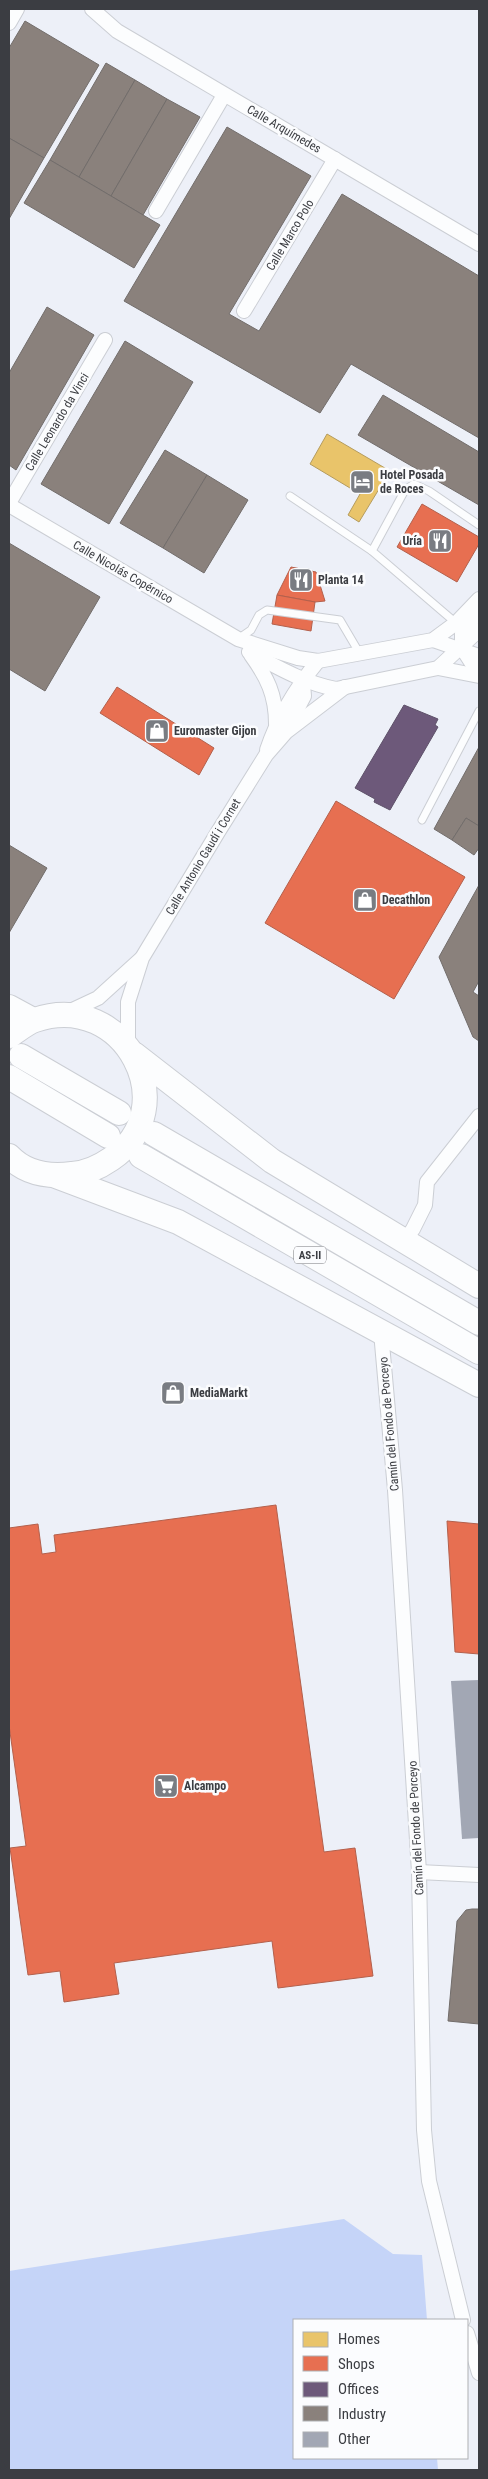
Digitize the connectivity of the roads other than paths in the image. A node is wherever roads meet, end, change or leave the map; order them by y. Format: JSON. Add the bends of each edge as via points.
{"nodes":[{"id":1,"x":17,"y":9,"type":"edge"},
{"id":2,"x":92,"y":9,"type":"edge"},
{"id":3,"x":9,"y":23,"type":"edge"},
{"id":4,"x":224,"y":94,"type":"junction"},
{"id":5,"x":336,"y":158,"type":"junction"},
{"id":6,"x":156,"y":211,"type":"dead end"},
{"id":7,"x":479,"y":244,"type":"edge"},
{"id":8,"x":244,"y":311,"type":"dead end"},
{"id":9,"x":105,"y":340,"type":"dead end"},
{"id":10,"x":290,"y":496,"type":"dead end"},
{"id":11,"x":9,"y":504,"type":"edge"},
{"id":12,"x":479,"y":525,"type":"edge"},
{"id":13,"x":372,"y":551,"type":"junction"},
{"id":14,"x":479,"y":598,"type":"edge"},
{"id":15,"x":479,"y":607,"type":"edge"},
{"id":16,"x":456,"y":623,"type":"junction"},
{"id":17,"x":479,"y":630,"type":"edge"},
{"id":18,"x":238,"y":639,"type":"junction"},
{"id":19,"x":433,"y":640,"type":"junction"},
{"id":20,"x":462,"y":648,"type":"junction"},
{"id":21,"x":250,"y":652,"type":"junction"},
{"id":22,"x":360,"y":654,"type":"junction"},
{"id":23,"x":479,"y":656,"type":"edge"},
{"id":24,"x":298,"y":658,"type":"junction"},
{"id":25,"x":318,"y":661,"type":"junction"},
{"id":26,"x":438,"y":668,"type":"junction"},
{"id":27,"x":479,"y":668,"type":"edge"},
{"id":28,"x":479,"y":676,"type":"edge"},
{"id":29,"x":303,"y":679,"type":"junction"},
{"id":30,"x":345,"y":688,"type":"junction"},
{"id":31,"x":479,"y":711,"type":"edge"},
{"id":32,"x":281,"y":728,"type":"junction"},
{"id":33,"x":422,"y":820,"type":"dead end"},
{"id":34,"x":142,"y":958,"type":"junction"},
{"id":35,"x":9,"y":1007,"type":"edge"},
{"id":36,"x":66,"y":1014,"type":"junction"},
{"id":37,"x":33,"y":1020,"type":"junction"},
{"id":38,"x":9,"y":1036,"type":"edge"},
{"id":39,"x":131,"y":1050,"type":"junction"},
{"id":40,"x":22,"y":1056,"type":"dead end"},
{"id":41,"x":9,"y":1077,"type":"edge"},
{"id":42,"x":119,"y":1113,"type":"dead end"},
{"id":43,"x":479,"y":1116,"type":"edge"},
{"id":44,"x":154,"y":1134,"type":"dead end"},
{"id":45,"x":108,"y":1136,"type":"dead end"},
{"id":46,"x":9,"y":1156,"type":"edge"},
{"id":47,"x":141,"y":1156,"type":"dead end"},
{"id":48,"x":56,"y":1176,"type":"junction"},
{"id":49,"x":404,"y":1242,"type":"junction"},
{"id":50,"x":479,"y":1286,"type":"edge"},
{"id":51,"x":479,"y":1323,"type":"edge"},
{"id":52,"x":381,"y":1332,"type":"junction"},
{"id":53,"x":479,"y":1352,"type":"edge"},
{"id":54,"x":479,"y":1385,"type":"edge"},
{"id":55,"x":419,"y":1872,"type":"junction"},
{"id":56,"x":479,"y":1875,"type":"edge"},
{"id":57,"x":463,"y":2319,"type":"edge"},
{"id":58,"x":468,"y":2336,"type":"edge"},
{"id":59,"x":479,"y":2373,"type":"edge"}],
"edges":[{"from":1,"to":3,"type":"street"},
{"from":2,"to":4,"type":"street","name":"Calle Arquímedes","via":[[117,31]]},
{"from":4,"to":5,"type":"street","name":"Calle Arquímedes"},
{"from":4,"to":6,"type":"street"},
{"from":5,"to":7,"type":"street","name":"Calle Arquímedes"},
{"from":5,"to":8,"type":"street","name":"Calle Marco Polo"},
{"from":9,"to":11,"type":"street","name":"Calle Leonardo da Vinci"},
{"from":10,"to":13,"type":"lane"},
{"from":11,"to":18,"type":"street","name":"Calle Nicolás Copérnico"},
{"from":12,"to":13,"type":"lane","via":[[414,484],[405,490]]},
{"from":13,"to":16,"type":"lane"},
{"from":14,"to":16,"type":"street"},
{"from":15,"to":20,"type":"street","via":[[462,633]]},
{"from":16,"to":19,"type":"street"},
{"from":17,"to":20,"type":"street"},
{"from":18,"to":21,"type":"street","name":"Calle Nicolás Copérnico"},
{"from":18,"to":22,"type":"lane","via":[[251,630],[259,615],[267,610],[340,620]]},
{"from":18,"to":24,"type":"street","name":"Calle Nicolás Copérnico"},
{"from":19,"to":20,"type":"street"},
{"from":19,"to":22,"type":"street"},
{"from":20,"to":23,"type":"street"},
{"from":20,"to":26,"type":"street"},
{"from":20,"to":27,"type":"street","via":[[470,662]]},
{"from":21,"to":29,"type":"street","name":"Calle Nicolás Copérnico"},
{"from":21,"to":32,"type":"street","name":"Calle Nicolás Copérnico","via":[[266,676]]},
{"from":22,"to":25,"type":"street"},
{"from":24,"to":25,"type":"street"},
{"from":24,"to":29,"type":"street"},
{"from":25,"to":29,"type":"street","name":"Calle Antonio Gaudí i Cornet"},
{"from":26,"to":28,"type":"street"},
{"from":26,"to":30,"type":"street"},
{"from":29,"to":30,"type":"street","via":[[321,686]]},
{"from":29,"to":32,"type":"street","name":"Calle Antonio Gaudí i Cornet"},
{"from":30,"to":32,"type":"street"},
{"from":31,"to":33,"type":"lane"},
{"from":32,"to":34,"type":"street","name":"Calle Antonio Gaudí i Cornet"},
{"from":34,"to":36,"type":"street","name":"Calle Antonio Gaudí i Cornet","via":[[98,998]]},
{"from":34,"to":39,"type":"street","name":"Calle Antonio Gaudí i Cornet","via":[[128,1002]]},
{"from":35,"to":37,"type":"highway"},
{"from":36,"to":37,"type":"highway"},
{"from":36,"to":39,"type":"highway","via":[[90,1018]]},
{"from":37,"to":38,"type":"highway"},
{"from":39,"to":48,"type":"highway","via":[[143,1082],[144,1102],[133,1138],[124,1151],[103,1165],[85,1173]]},
{"from":39,"to":49,"type":"highway","via":[[272,1161]]},
{"from":40,"to":42,"type":"highway"},
{"from":41,"to":45,"type":"highway"},
{"from":43,"to":49,"type":"street","via":[[427,1182],[425,1205]]},
{"from":44,"to":51,"type":"highway","number":"AS-II"},
{"from":46,"to":48,"type":"highway","via":[[40,1175]]},
{"from":47,"to":53,"type":"highway","number":"AS-II"},
{"from":48,"to":52,"type":"highway","via":[[178,1222]]},
{"from":49,"to":50,"type":"highway"},
{"from":52,"to":54,"type":"highway"},
{"from":52,"to":55,"type":"street","name":"Camín del Fondo de Porceyo"},
{"from":55,"to":56,"type":"street"},
{"from":55,"to":57,"type":"street","name":"Camín del Fondo de Porceyo","via":[[424,2130],[429,2181]]},
{"from":58,"to":59,"type":"street"}]}
